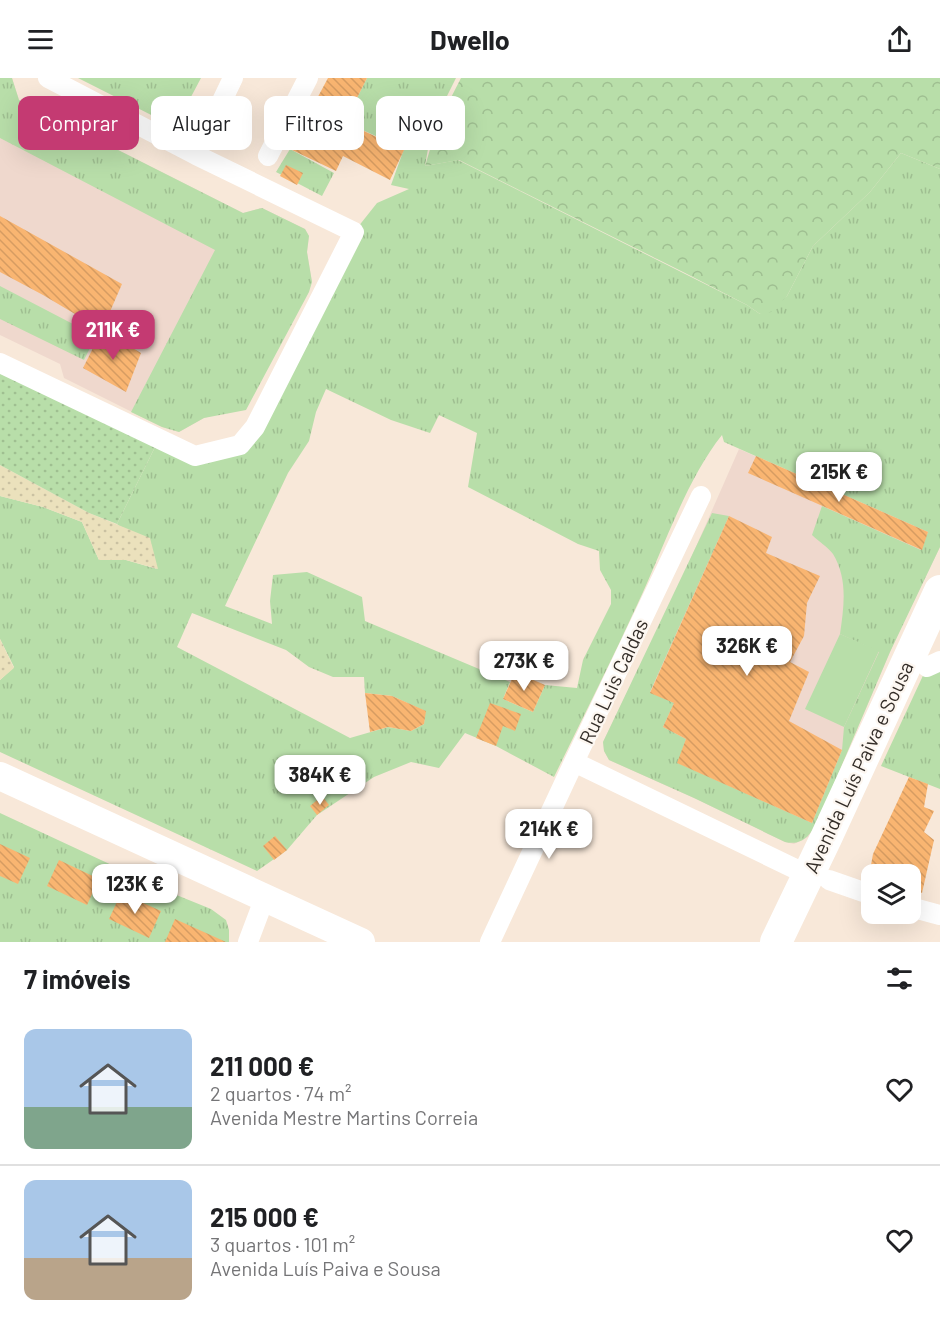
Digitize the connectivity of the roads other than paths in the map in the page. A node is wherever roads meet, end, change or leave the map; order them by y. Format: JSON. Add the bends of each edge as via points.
{"nodes":[{"id":1,"x":48,"y":78,"type":"edge"},
{"id":2,"x":233,"y":78,"type":"edge"},
{"id":3,"x":308,"y":78,"type":"edge"},
{"id":4,"x":196,"y":155,"type":"junction"},
{"id":5,"x":268,"y":156,"type":"dead end"},
{"id":6,"x":0,"y":363,"type":"edge"},
{"id":7,"x":701,"y":496,"type":"dead end"},
{"id":8,"x":940,"y":591,"type":"edge"},
{"id":9,"x":940,"y":639,"type":"edge"},
{"id":10,"x":934,"y":664,"type":"edge"},
{"id":11,"x":574,"y":762,"type":"junction"},
{"id":12,"x":0,"y":776,"type":"edge"},
{"id":13,"x":818,"y":877,"type":"junction"},
{"id":14,"x":861,"y":892,"type":"edge"},
{"id":15,"x":265,"y":897,"type":"junction"},
{"id":16,"x":921,"y":911,"type":"edge"},
{"id":17,"x":940,"y":915,"type":"edge"},
{"id":18,"x":248,"y":942,"type":"edge"},
{"id":19,"x":361,"y":942,"type":"edge"},
{"id":20,"x":490,"y":942,"type":"edge"},
{"id":21,"x":776,"y":942,"type":"edge"},
{"id":22,"x":799,"y":942,"type":"edge"}],
"edges":[{"from":1,"to":4,"type":"street"},
{"from":2,"to":4,"type":"street"},
{"from":3,"to":5,"type":"street"},
{"from":4,"to":6,"type":"street","via":[[354,232],[255,427],[240,445],[195,456]]},
{"from":7,"to":11,"type":"street","name":"Rua Luis Caldas"},
{"from":8,"to":13,"type":"main road","name":"Avenida Luís Paiva e Sousa"},
{"from":9,"to":10,"type":"main road","name":"Avenida Luís Paiva e Sousa"},
{"from":10,"to":13,"type":"main road","name":"Avenida Luís Paiva e Sousa"},
{"from":11,"to":13,"type":"street","name":"Rua Luis Caldas"},
{"from":11,"to":20,"type":"street"},
{"from":12,"to":15,"type":"main road"},
{"from":13,"to":14,"type":"street","name":"Rua Luis Caldas"},
{"from":13,"to":21,"type":"main road","name":"Avenida Luís Paiva e Sousa"},
{"from":13,"to":22,"type":"main road","name":"Avenida Luís Paiva e Sousa"},
{"from":15,"to":18,"type":"street"},
{"from":15,"to":19,"type":"main road"},
{"from":16,"to":17,"type":"street"}]}
